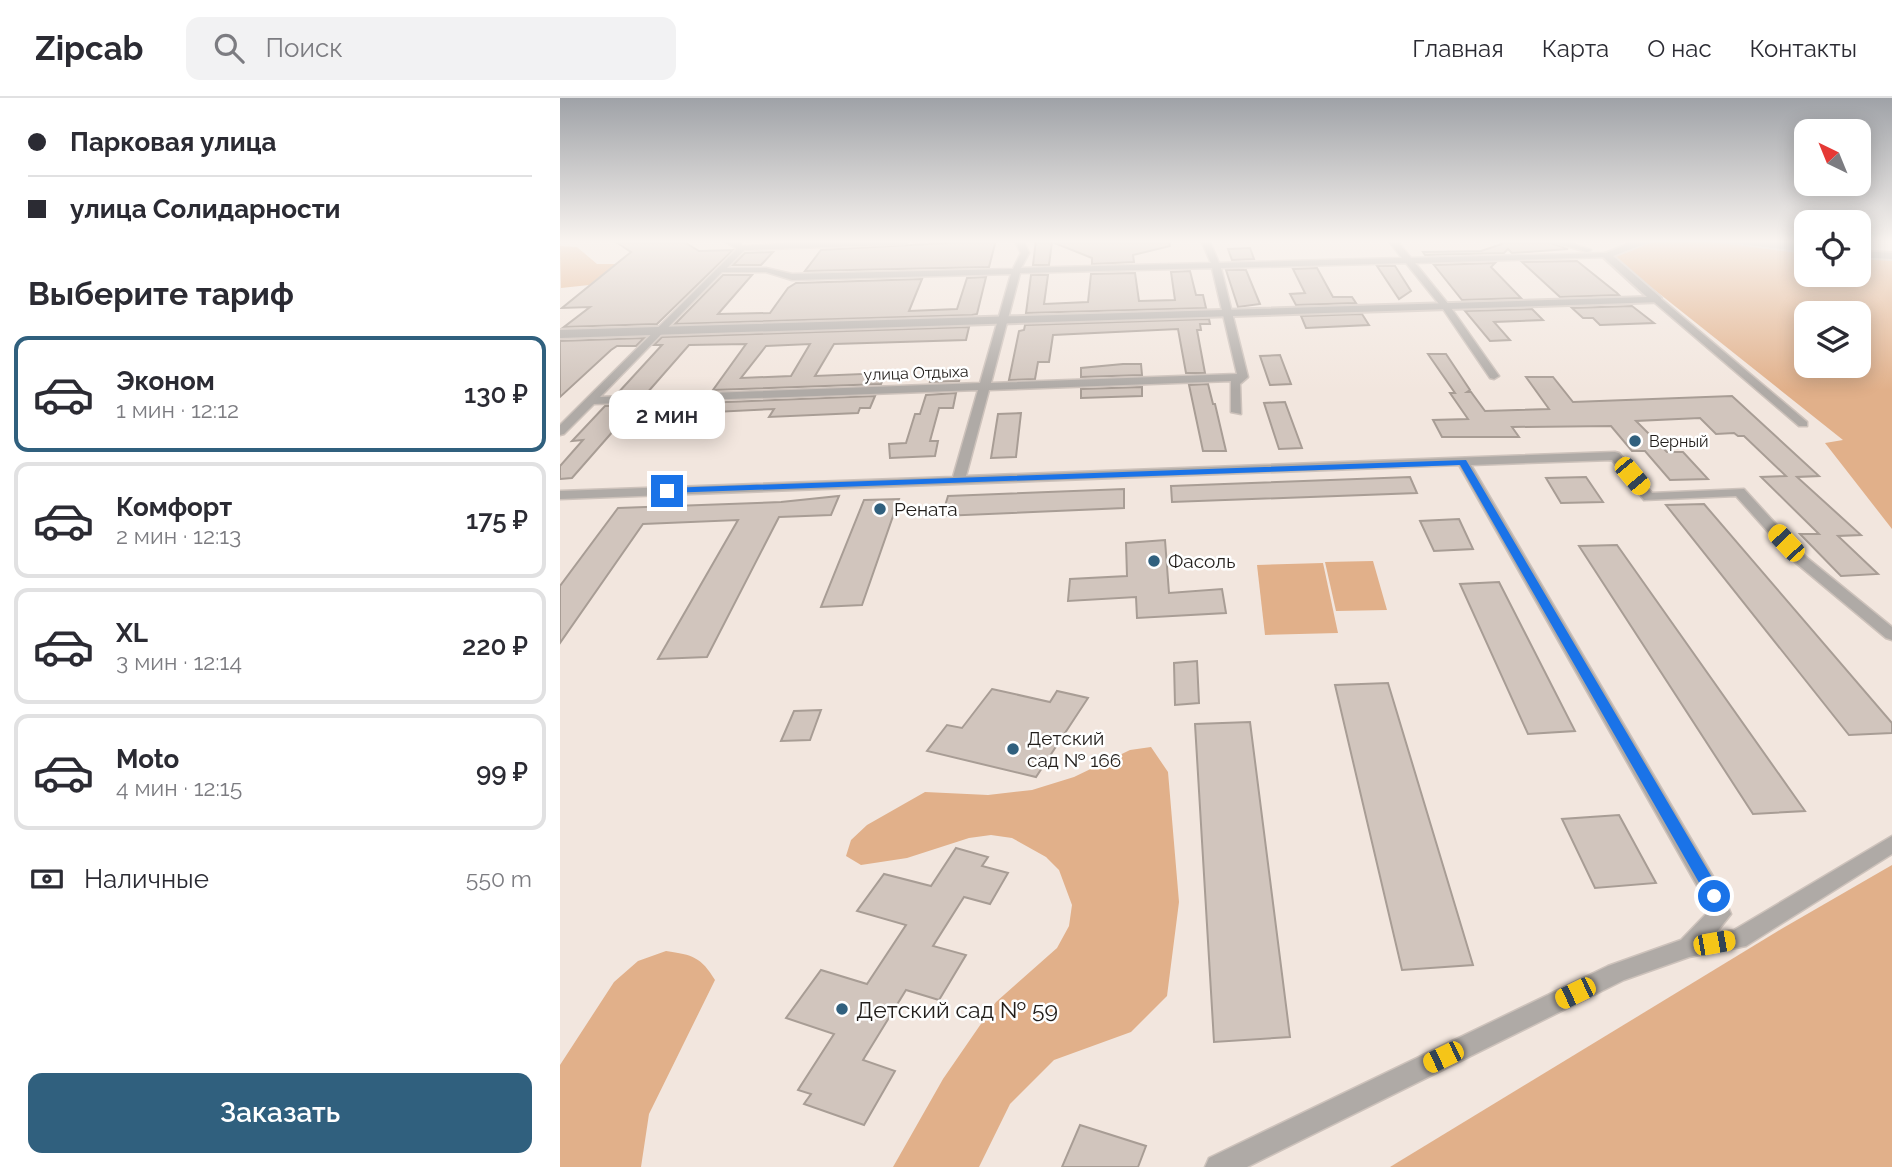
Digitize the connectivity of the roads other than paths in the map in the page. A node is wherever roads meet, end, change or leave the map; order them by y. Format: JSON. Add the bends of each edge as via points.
{"nodes":[{"id":1,"x":702,"y":290,"type":"edge"},
{"id":2,"x":1011,"y":290,"type":"edge"},
{"id":3,"x":1222,"y":290,"type":"edge"},
{"id":4,"x":1433,"y":290,"type":"edge"},
{"id":5,"x":1646,"y":290,"type":"edge"},
{"id":6,"x":1657,"y":300,"type":"junction"},
{"id":7,"x":1446,"y":307,"type":"junction"},
{"id":8,"x":1228,"y":313,"type":"junction"},
{"id":9,"x":1004,"y":320,"type":"junction"},
{"id":10,"x":660,"y":331,"type":"junction"},
{"id":11,"x":560,"y":334,"type":"edge"},
{"id":12,"x":1493,"y":376,"type":"dead end"},
{"id":13,"x":1243,"y":377,"type":"junction"},
{"id":14,"x":983,"y":387,"type":"junction"},
{"id":15,"x":591,"y":401,"type":"junction"},
{"id":16,"x":1237,"y":412,"type":"dead end"},
{"id":17,"x":1803,"y":424,"type":"dead end"},
{"id":18,"x":560,"y":432,"type":"edge"},
{"id":19,"x":1463,"y":462,"type":"junction"},
{"id":20,"x":959,"y":479,"type":"junction"},
{"id":21,"x":560,"y":495,"type":"edge"},
{"id":22,"x":1892,"y":635,"type":"edge"},
{"id":23,"x":1892,"y":844,"type":"edge"},
{"id":24,"x":1689,"y":947,"type":"junction"},
{"id":25,"x":1218,"y":1167,"type":"edge"}],
"edges":[{"from":1,"to":10,"type":"street"},
{"from":2,"to":9,"type":"street"},
{"from":3,"to":8,"type":"street"},
{"from":4,"to":7,"type":"street"},
{"from":5,"to":6,"type":"street"},
{"from":6,"to":7,"type":"street"},
{"from":6,"to":17,"type":"street"},
{"from":7,"to":8,"type":"street"},
{"from":7,"to":12,"type":"street"},
{"from":8,"to":9,"type":"street"},
{"from":8,"to":13,"type":"street"},
{"from":9,"to":10,"type":"street"},
{"from":9,"to":14,"type":"street"},
{"from":10,"to":11,"type":"street"},
{"from":10,"to":15,"type":"street"},
{"from":13,"to":14,"type":"street","name":"улица Отдыха"},
{"from":13,"to":16,"type":"street","via":[[1235,383]]},
{"from":14,"to":15,"type":"street","name":"улица Отдыха"},
{"from":14,"to":20,"type":"street"},
{"from":15,"to":18,"type":"street"},
{"from":19,"to":20,"type":"street"},
{"from":19,"to":22,"type":"street","via":[[1615,456],[1649,497],[1739,492],[1801,560]]},
{"from":19,"to":24,"type":"street","via":[[1717,901],[1720,914]]},
{"from":20,"to":21,"type":"street"},
{"from":23,"to":24,"type":"street","via":[[1738,939]]},
{"from":24,"to":25,"type":"street","via":[[1616,973]]}]}
